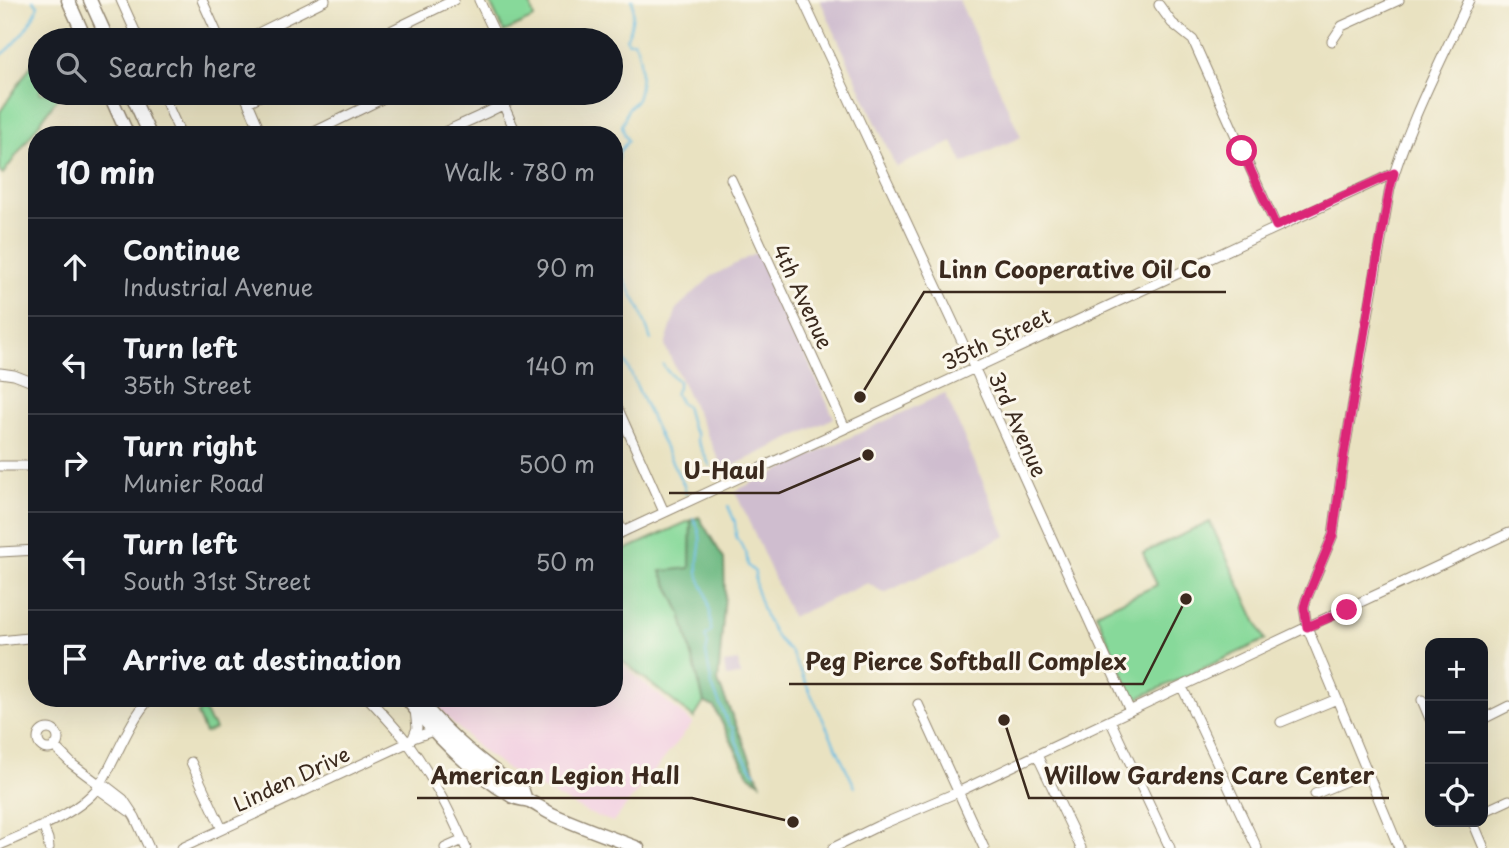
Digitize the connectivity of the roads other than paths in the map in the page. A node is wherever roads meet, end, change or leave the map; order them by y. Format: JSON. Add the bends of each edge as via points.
{"nodes":[{"id":1,"x":68,"y":0,"type":"edge"},
{"id":2,"x":90,"y":0,"type":"edge"},
{"id":3,"x":121,"y":0,"type":"edge"},
{"id":4,"x":202,"y":0,"type":"edge"},
{"id":5,"x":326,"y":0,"type":"edge"},
{"id":6,"x":454,"y":0,"type":"edge"},
{"id":7,"x":479,"y":0,"type":"edge"},
{"id":8,"x":803,"y":0,"type":"edge"},
{"id":9,"x":1399,"y":0,"type":"edge"},
{"id":10,"x":1469,"y":0,"type":"edge"},
{"id":11,"x":1159,"y":5,"type":"dead end"},
{"id":12,"x":81,"y":28,"type":"edge"},
{"id":13,"x":103,"y":28,"type":"edge"},
{"id":14,"x":134,"y":28,"type":"edge"},
{"id":15,"x":215,"y":28,"type":"edge"},
{"id":16,"x":269,"y":28,"type":"edge"},
{"id":17,"x":397,"y":28,"type":"edge"},
{"id":18,"x":492,"y":28,"type":"edge"},
{"id":19,"x":1332,"y":41,"type":"dead end"},
{"id":20,"x":114,"y":105,"type":"edge"},
{"id":21,"x":136,"y":105,"type":"edge"},
{"id":22,"x":167,"y":105,"type":"edge"},
{"id":23,"x":249,"y":105,"type":"edge"},
{"id":24,"x":369,"y":105,"type":"edge"},
{"id":25,"x":501,"y":105,"type":"edge"},
{"id":26,"x":503,"y":105,"type":"edge"},
{"id":27,"x":459,"y":124,"type":"joint"},
{"id":28,"x":124,"y":126,"type":"edge"},
{"id":29,"x":146,"y":126,"type":"edge"},
{"id":30,"x":177,"y":126,"type":"edge"},
{"id":31,"x":258,"y":126,"type":"edge"},
{"id":32,"x":326,"y":126,"type":"edge"},
{"id":33,"x":455,"y":126,"type":"edge"},
{"id":34,"x":513,"y":126,"type":"edge"},
{"id":35,"x":1394,"y":173,"type":"junction"},
{"id":36,"x":731,"y":178,"type":"dead end"},
{"id":37,"x":1276,"y":226,"type":"junction"},
{"id":38,"x":974,"y":367,"type":"junction"},
{"id":39,"x":0,"y":373,"type":"edge"},
{"id":40,"x":28,"y":380,"type":"edge"},
{"id":41,"x":623,"y":420,"type":"edge"},
{"id":42,"x":845,"y":428,"type":"junction"},
{"id":43,"x":0,"y":466,"type":"edge"},
{"id":44,"x":28,"y":466,"type":"edge"},
{"id":45,"x":664,"y":512,"type":"junction"},
{"id":46,"x":623,"y":532,"type":"edge"},
{"id":47,"x":1509,"y":533,"type":"edge"},
{"id":48,"x":28,"y":550,"type":"edge"},
{"id":49,"x":0,"y":552,"type":"edge"},
{"id":50,"x":1307,"y":627,"type":"junction"},
{"id":51,"x":28,"y":638,"type":"edge"},
{"id":52,"x":0,"y":640,"type":"edge"},
{"id":53,"x":1182,"y":687,"type":"junction"},
{"id":54,"x":1337,"y":699,"type":"junction"},
{"id":55,"x":1422,"y":700,"type":"dead end"},
{"id":56,"x":918,"y":704,"type":"dead end"},
{"id":57,"x":1509,"y":706,"type":"edge"},
{"id":58,"x":144,"y":707,"type":"edge"},
{"id":59,"x":377,"y":707,"type":"edge"},
{"id":60,"x":416,"y":707,"type":"edge"},
{"id":61,"x":418,"y":707,"type":"edge"},
{"id":62,"x":419,"y":707,"type":"edge"},
{"id":63,"x":1425,"y":707,"type":"edge"},
{"id":64,"x":1130,"y":711,"type":"junction"},
{"id":65,"x":1488,"y":716,"type":"edge"},
{"id":66,"x":1110,"y":720,"type":"junction"},
{"id":67,"x":1281,"y":722,"type":"dead end"},
{"id":68,"x":433,"y":731,"type":"junction"},
{"id":69,"x":410,"y":740,"type":"junction"},
{"id":70,"x":54,"y":746,"type":"dead end"},
{"id":71,"x":1037,"y":755,"type":"junction"},
{"id":72,"x":191,"y":762,"type":"dead end"},
{"id":73,"x":1367,"y":772,"type":"junction"},
{"id":74,"x":99,"y":785,"type":"junction"},
{"id":75,"x":958,"y":792,"type":"junction"},
{"id":76,"x":1315,"y":794,"type":"dead end"},
{"id":77,"x":526,"y":800,"type":"junction"},
{"id":78,"x":1509,"y":800,"type":"edge"},
{"id":79,"x":1488,"y":810,"type":"edge"},
{"id":80,"x":43,"y":826,"type":"junction"},
{"id":81,"x":1475,"y":827,"type":"edge"},
{"id":82,"x":222,"y":829,"type":"junction"},
{"id":83,"x":464,"y":844,"type":"edge"},
{"id":84,"x":0,"y":845,"type":"edge"},
{"id":85,"x":49,"y":848,"type":"edge"},
{"id":86,"x":149,"y":848,"type":"edge"},
{"id":87,"x":182,"y":848,"type":"edge"},
{"id":88,"x":445,"y":848,"type":"edge"},
{"id":89,"x":638,"y":848,"type":"edge"},
{"id":90,"x":833,"y":848,"type":"edge"},
{"id":91,"x":984,"y":848,"type":"edge"},
{"id":92,"x":1081,"y":848,"type":"edge"},
{"id":93,"x":1170,"y":848,"type":"edge"},
{"id":94,"x":1257,"y":848,"type":"edge"},
{"id":95,"x":1397,"y":848,"type":"edge"},
{"id":96,"x":1484,"y":848,"type":"edge"}],
"edges":[{"from":1,"to":12,"type":"main road"},
{"from":2,"to":13,"type":"main road"},
{"from":3,"to":14,"type":"street"},
{"from":4,"to":15,"type":"street"},
{"from":5,"to":16,"type":"street"},
{"from":6,"to":17,"type":"street"},
{"from":7,"to":18,"type":"street"},
{"from":8,"to":38,"type":"street","name":"3rd Avenue"},
{"from":9,"to":19,"type":"street","via":[[1342,26]]},
{"from":10,"to":35,"type":"street"},
{"from":11,"to":37,"type":"street","via":[[1192,40]]},
{"from":20,"to":28,"type":"main road"},
{"from":21,"to":29,"type":"main road"},
{"from":22,"to":30,"type":"street"},
{"from":23,"to":31,"type":"street"},
{"from":24,"to":32,"type":"street"},
{"from":25,"to":27,"type":"street"},
{"from":26,"to":34,"type":"street"},
{"from":27,"to":33,"type":"street"},
{"from":35,"to":37,"type":"street","name":"35th Street"},
{"from":35,"to":50,"type":"street","via":[[1333,535],[1304,607]]},
{"from":36,"to":42,"type":"street","name":"4th Avenue"},
{"from":37,"to":38,"type":"street","name":"35th Street"},
{"from":38,"to":42,"type":"street","name":"35th Street"},
{"from":38,"to":64,"type":"street","name":"3rd Avenue"},
{"from":39,"to":40,"type":"street"},
{"from":41,"to":45,"type":"street"},
{"from":42,"to":45,"type":"street","name":"35th Street"},
{"from":43,"to":44,"type":"street"},
{"from":45,"to":46,"type":"street","name":"35th Street"},
{"from":47,"to":50,"type":"street"},
{"from":48,"to":49,"type":"street"},
{"from":50,"to":53,"type":"street"},
{"from":50,"to":54,"type":"street"},
{"from":51,"to":52,"type":"street"},
{"from":53,"to":64,"type":"street"},
{"from":53,"to":94,"type":"street"},
{"from":54,"to":67,"type":"street"},
{"from":54,"to":73,"type":"street"},
{"from":55,"to":63,"type":"street"},
{"from":56,"to":75,"type":"street"},
{"from":57,"to":65,"type":"street"},
{"from":58,"to":74,"type":"street"},
{"from":59,"to":69,"type":"street"},
{"from":60,"to":69,"type":"street","via":[[417,728]]},
{"from":61,"to":68,"type":"main road"},
{"from":62,"to":77,"type":"main road","via":[[463,747],[523,791]]},
{"from":64,"to":66,"type":"street"},
{"from":66,"to":71,"type":"street"},
{"from":66,"to":93,"type":"street"},
{"from":68,"to":69,"type":"street","name":"Linden Drive"},
{"from":68,"to":77,"type":"main road","via":[[472,768],[517,799]]},
{"from":69,"to":82,"type":"street","name":"Linden Drive"},
{"from":69,"to":83,"type":"street"},
{"from":70,"to":74,"type":"street"},
{"from":71,"to":75,"type":"street"},
{"from":71,"to":92,"type":"street"},
{"from":72,"to":82,"type":"street"},
{"from":73,"to":76,"type":"street"},
{"from":73,"to":95,"type":"street"},
{"from":74,"to":80,"type":"street","via":[[85,800]]},
{"from":74,"to":86,"type":"street","via":[[123,799]]},
{"from":75,"to":90,"type":"street"},
{"from":75,"to":91,"type":"street"},
{"from":77,"to":89,"type":"main road"},
{"from":78,"to":79,"type":"street"},
{"from":80,"to":84,"type":"street"},
{"from":80,"to":85,"type":"street"},
{"from":81,"to":96,"type":"street"},
{"from":82,"to":87,"type":"street","name":"Linden Drive"},
{"from":83,"to":88,"type":"street"}]}
